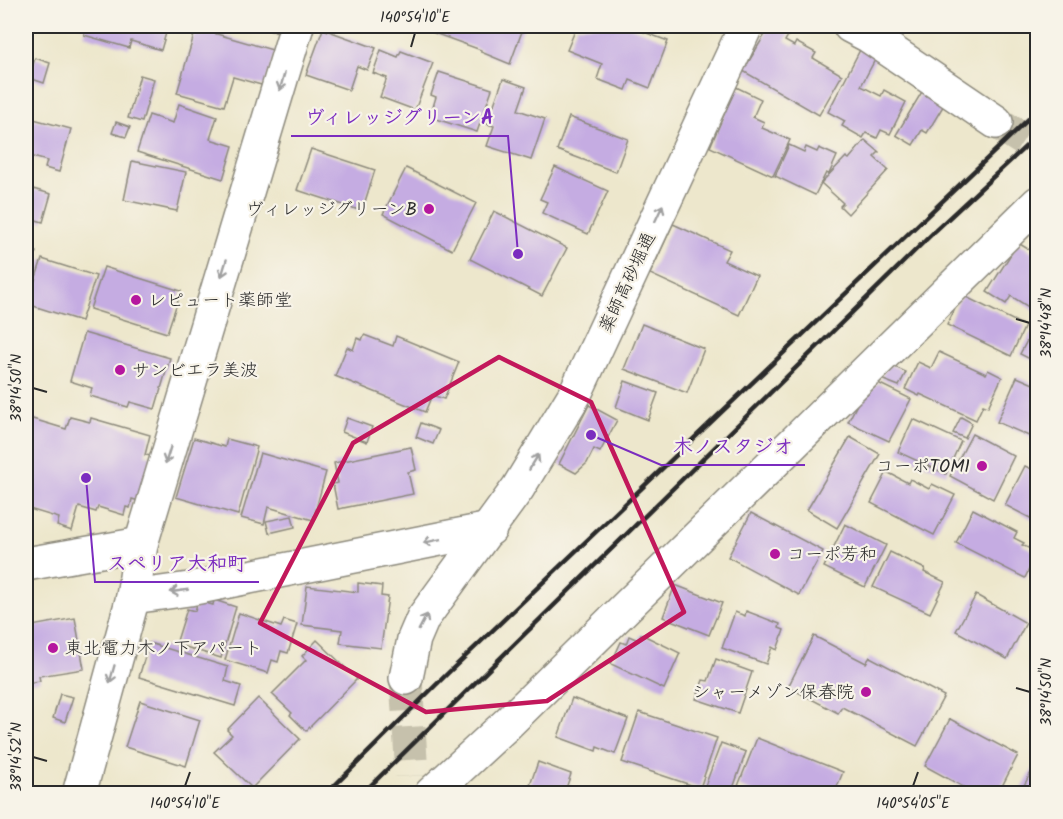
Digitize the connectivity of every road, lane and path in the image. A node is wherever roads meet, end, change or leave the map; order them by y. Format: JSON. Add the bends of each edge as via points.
{"nodes":[{"id":1,"x":297,"y":26,"type":"edge"},
{"id":2,"x":746,"y":26,"type":"edge"},
{"id":3,"x":850,"y":26,"type":"edge"},
{"id":4,"x":996,"y":122,"type":"tunnel mouth"},
{"id":5,"x":1038,"y":203,"type":"edge"},
{"id":6,"x":490,"y":529,"type":"junction"},
{"id":7,"x":141,"y":544,"type":"junction"},
{"id":8,"x":26,"y":564,"type":"edge"},
{"id":9,"x":133,"y":597,"type":"junction"},
{"id":10,"x":406,"y":678,"type":"tunnel mouth"},
{"id":11,"x":418,"y":788,"type":"edge"},
{"id":12,"x":79,"y":794,"type":"edge"}],
"edges":[{"from":1,"to":7,"type":"street","one_way":true},
{"from":6,"to":2,"type":"street","name":"薬師高砂堀通","one_way":true,"via":[[575,394]]},
{"from":3,"to":4,"type":"street"},
{"from":5,"to":11,"type":"street","via":[[507,724]]},
{"from":6,"to":9,"type":"street","one_way":true},
{"from":10,"to":6,"type":"street","name":"薬師高砂堀通","one_way":true,"via":[[423,618]]},
{"from":7,"to":8,"type":"street"},
{"from":7,"to":9,"type":"street"},
{"from":9,"to":12,"type":"street","one_way":true}]}
